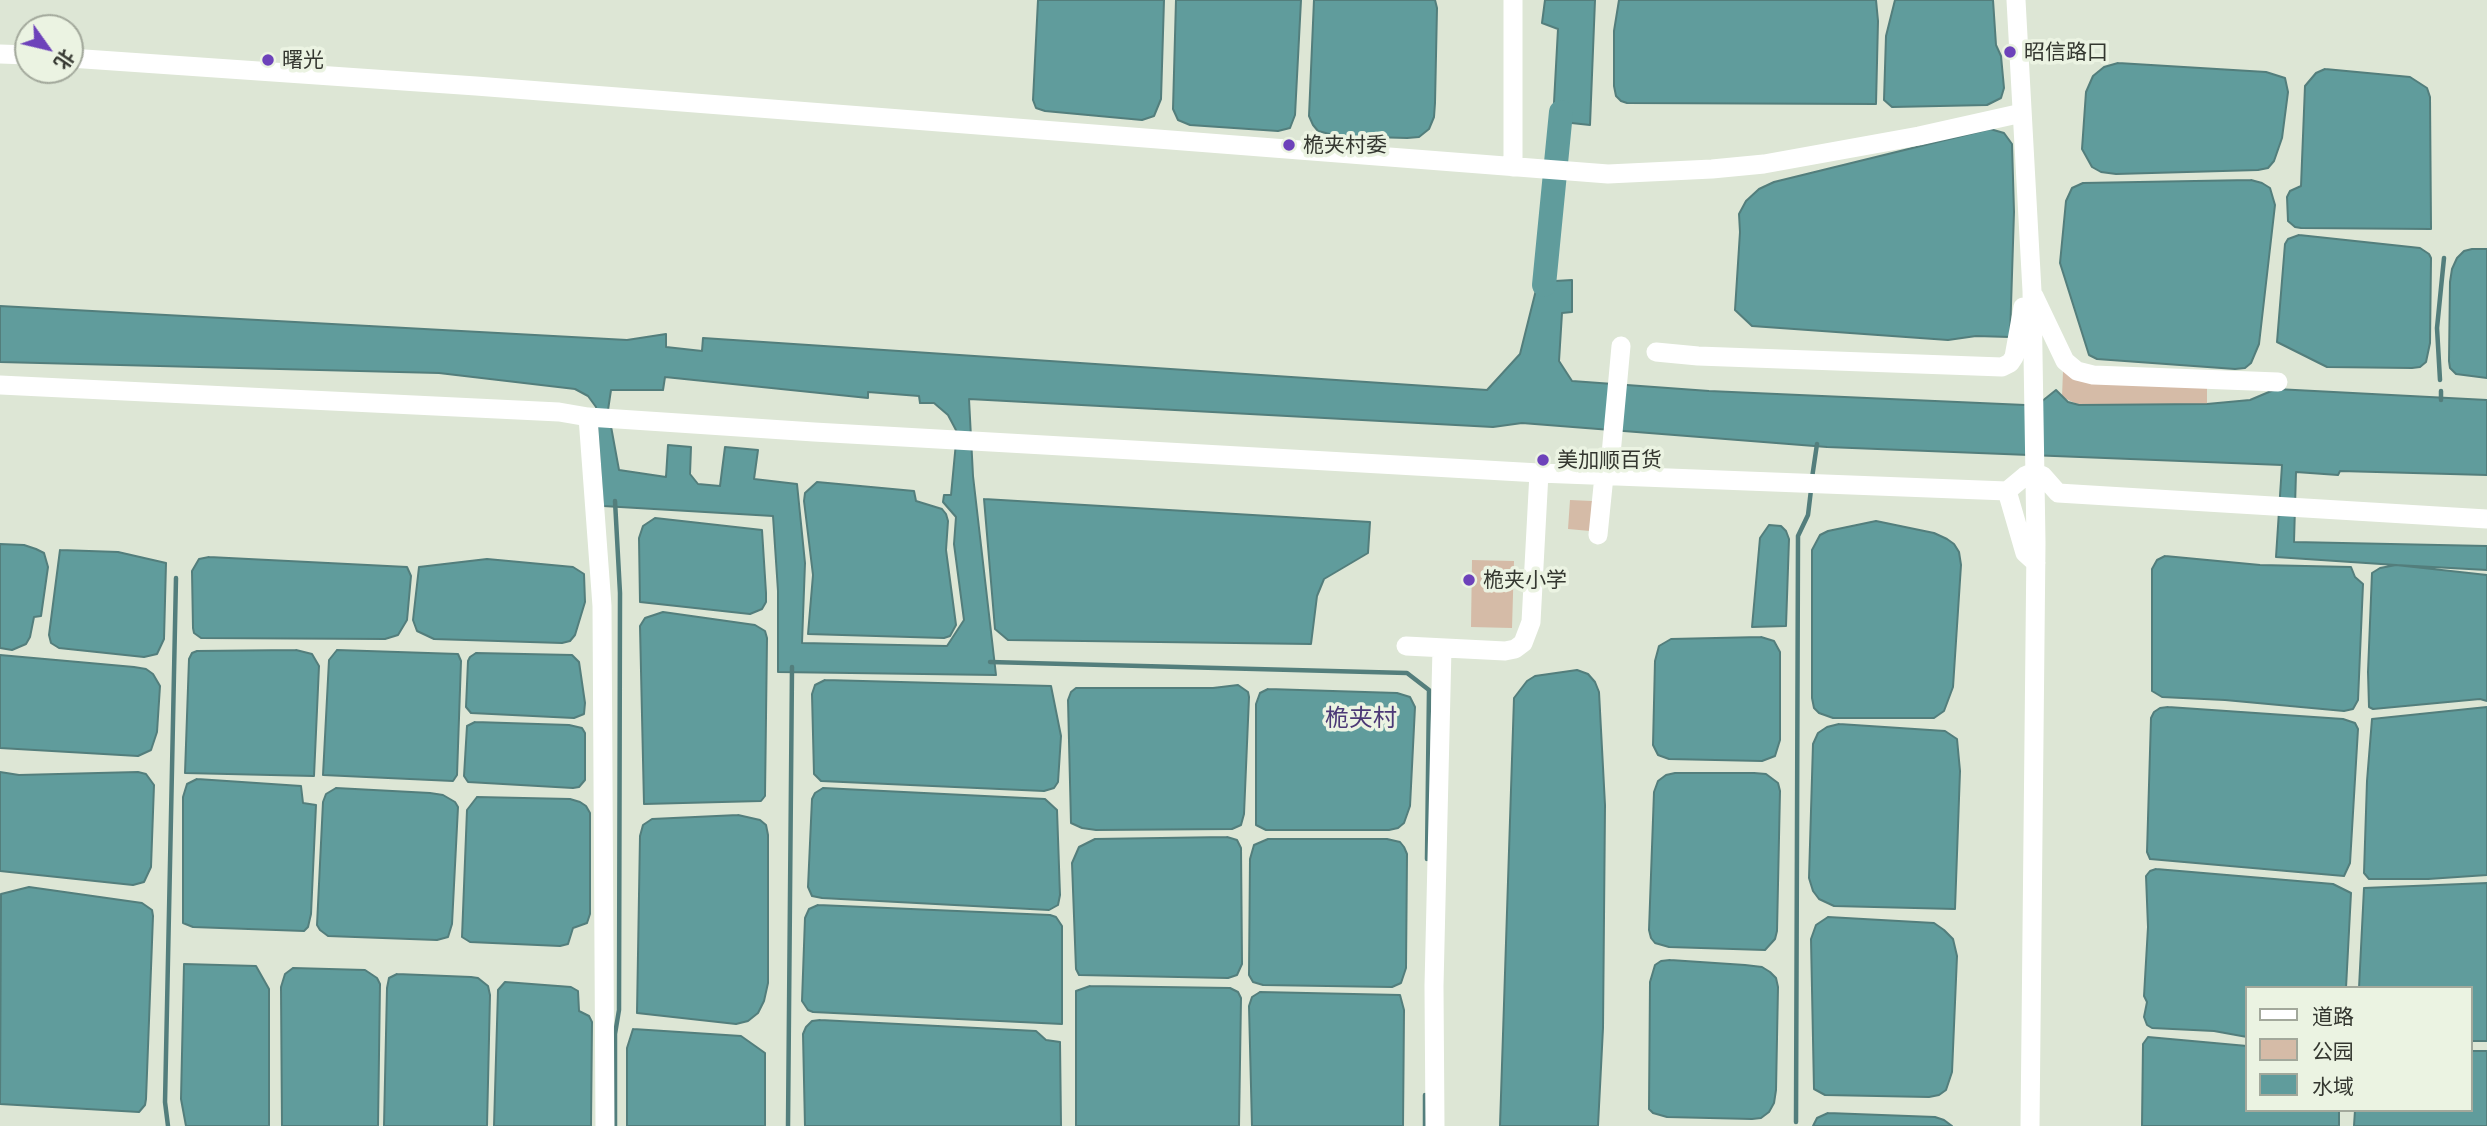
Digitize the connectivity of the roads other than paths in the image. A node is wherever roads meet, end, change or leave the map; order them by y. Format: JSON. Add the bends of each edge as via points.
{"nodes":[{"id":1,"x":1513,"y":0,"type":"edge"},
{"id":2,"x":2016,"y":0,"type":"edge"},
{"id":3,"x":84,"y":59,"type":"edge"},
{"id":4,"x":2022,"y":113,"type":"junction"},
{"id":5,"x":1513,"y":167,"type":"junction"},
{"id":6,"x":2032,"y":298,"type":"junction"},
{"id":7,"x":1621,"y":346,"type":"dead end"},
{"id":8,"x":1656,"y":352,"type":"dead end"},
{"id":9,"x":2278,"y":382,"type":"dead end"},
{"id":10,"x":0,"y":385,"type":"edge"},
{"id":11,"x":588,"y":417,"type":"junction"},
{"id":12,"x":1539,"y":473,"type":"junction"},
{"id":13,"x":1607,"y":476,"type":"junction"},
{"id":14,"x":2007,"y":491,"type":"junction"},
{"id":15,"x":2487,"y":519,"type":"edge"},
{"id":16,"x":1598,"y":535,"type":"dead end"},
{"id":17,"x":2036,"y":563,"type":"junction"},
{"id":18,"x":1406,"y":646,"type":"dead end"},
{"id":19,"x":1442,"y":648,"type":"junction"},
{"id":20,"x":605,"y":1126,"type":"edge"},
{"id":21,"x":1435,"y":1126,"type":"edge"},
{"id":22,"x":2030,"y":1126,"type":"edge"}],
"edges":[{"from":1,"to":5,"type":"street"},
{"from":2,"to":4,"type":"street"},
{"from":3,"to":5,"type":"street"},
{"from":4,"to":5,"type":"street","via":[[1764,164],[1608,174]]},
{"from":4,"to":6,"type":"street"},
{"from":6,"to":8,"type":"street","via":[[2022,307],[2014,356],[2002,367]]},
{"from":6,"to":9,"type":"street","via":[[2065,362],[2077,371]]},
{"from":6,"to":17,"type":"street"},
{"from":7,"to":13,"type":"street"},
{"from":10,"to":11,"type":"street"},
{"from":11,"to":12,"type":"street"},
{"from":11,"to":20,"type":"street","via":[[602,606]]},
{"from":12,"to":13,"type":"street"},
{"from":12,"to":19,"type":"street","via":[[1529,633],[1523,643],[1505,651]]},
{"from":13,"to":14,"type":"street"},
{"from":13,"to":16,"type":"street"},
{"from":14,"to":15,"type":"street","via":[[2034,472],[2058,494]]},
{"from":14,"to":17,"type":"street","via":[[2025,553]]},
{"from":17,"to":22,"type":"street"},
{"from":18,"to":19,"type":"street"},
{"from":19,"to":21,"type":"street"}]}
